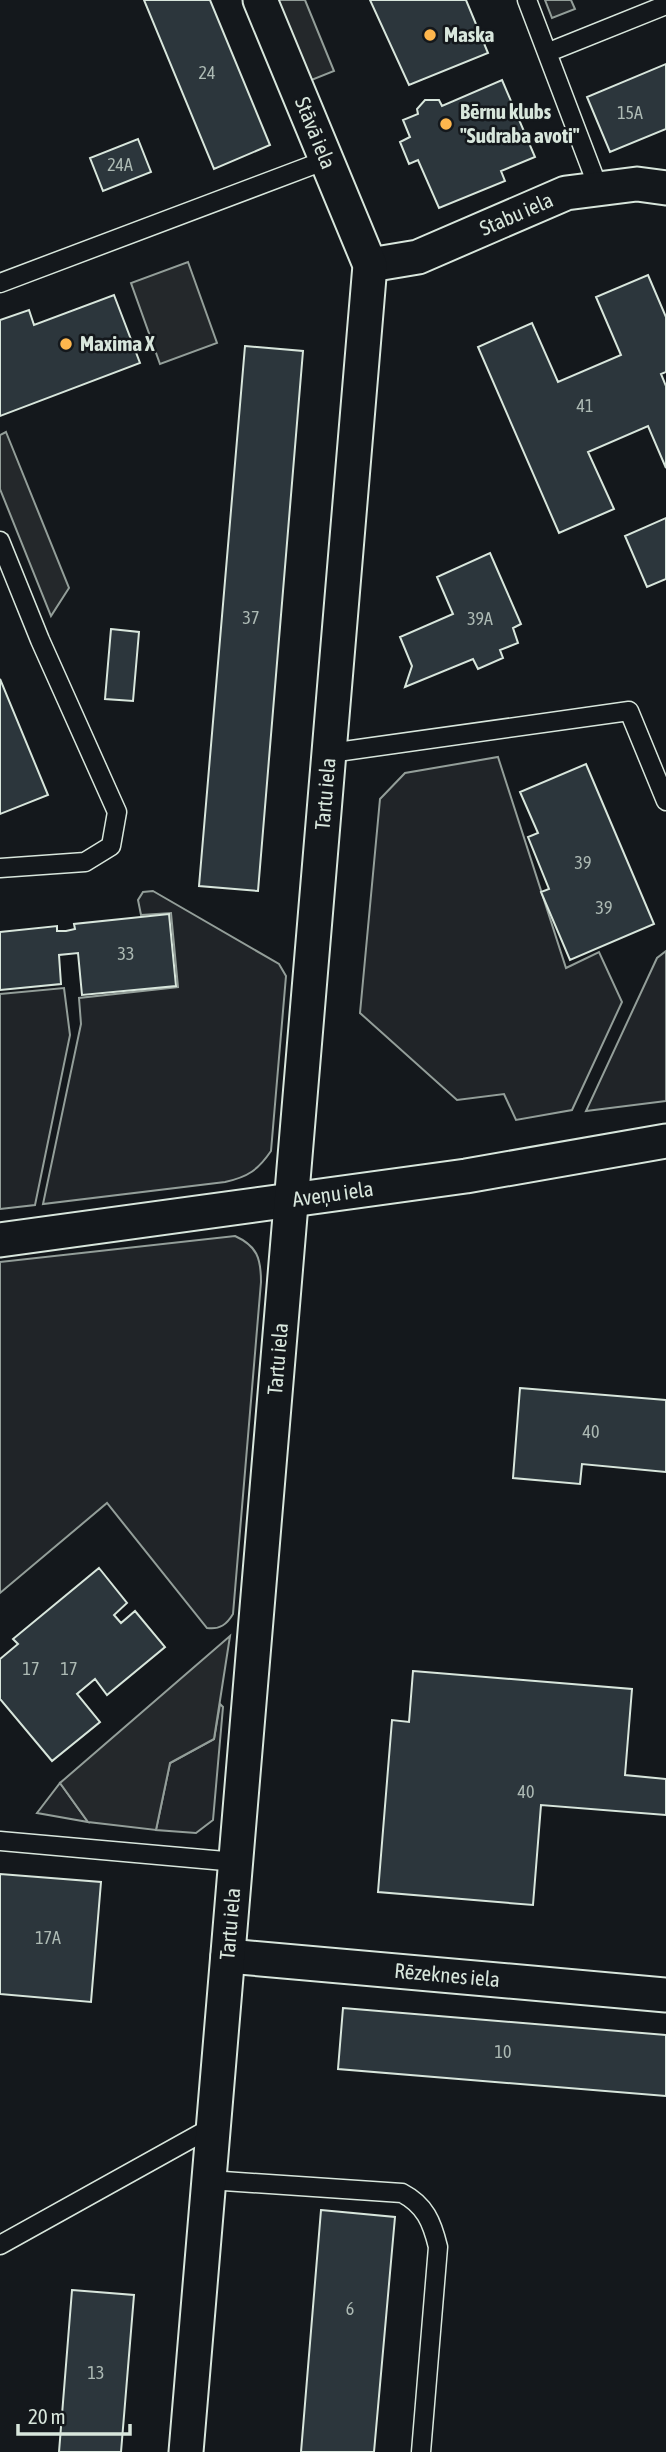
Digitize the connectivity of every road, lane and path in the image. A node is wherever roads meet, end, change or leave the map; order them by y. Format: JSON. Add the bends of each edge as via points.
{"nodes":[{"id":1,"x":260,"y":0,"type":"edge"},
{"id":2,"x":527,"y":0,"type":"edge"},
{"id":3,"x":666,"y":5,"type":"edge"},
{"id":4,"x":549,"y":52,"type":"junction"},
{"id":5,"x":326,"y":160,"type":"junction"},
{"id":6,"x":598,"y":187,"type":"junction"},
{"id":7,"x":666,"y":188,"type":"edge"},
{"id":8,"x":370,"y":265,"type":"junction"},
{"id":9,"x":0,"y":283,"type":"edge"},
{"id":10,"x":0,"y":541,"type":"edge"},
{"id":11,"x":330,"y":753,"type":"junction"},
{"id":12,"x":666,"y":801,"type":"edge"},
{"id":13,"x":0,"y":868,"type":"edge"},
{"id":14,"x":666,"y":1141,"type":"edge"},
{"id":15,"x":293,"y":1200,"type":"junction"},
{"id":16,"x":0,"y":1240,"type":"edge"},
{"id":17,"x":0,"y":1841,"type":"edge"},
{"id":18,"x":236,"y":1862,"type":"junction"},
{"id":19,"x":228,"y":1956,"type":"junction"},
{"id":20,"x":666,"y":1995,"type":"edge"},
{"id":21,"x":214,"y":2126,"type":"junction"},
{"id":22,"x":209,"y":2180,"type":"junction"},
{"id":23,"x":0,"y":2245,"type":"edge"},
{"id":24,"x":186,"y":2452,"type":"edge"},
{"id":25,"x":421,"y":2452,"type":"edge"}],
"edges":[{"from":1,"to":5,"type":"street","name":"Stāvā iela"},
{"from":2,"to":4,"type":"lane"},
{"from":3,"to":4,"type":"lane"},
{"from":4,"to":6,"type":"lane"},
{"from":5,"to":8,"type":"street","name":"Stāvā iela"},
{"from":5,"to":9,"type":"lane"},
{"from":6,"to":7,"type":"street","name":"Stabu iela","via":[[637,184]]},
{"from":6,"to":8,"type":"street","name":"Stabu iela","via":[[565,193],[418,257]]},
{"from":8,"to":11,"type":"street","name":"Tartu iela"},
{"from":10,"to":13,"type":"lane","via":[[117,812],[111,846],[85,862]]},
{"from":11,"to":12,"type":"lane","via":[[629,711]]},
{"from":11,"to":15,"type":"street","name":"Tartu iela"},
{"from":14,"to":15,"type":"street","name":"Aveņu iela"},
{"from":15,"to":16,"type":"street","name":"Aveņu iela"},
{"from":15,"to":18,"type":"street","name":"Tartu iela"},
{"from":17,"to":18,"type":"lane"},
{"from":18,"to":19,"type":"street","name":"Tartu iela"},
{"from":19,"to":20,"type":"street","name":"Rēzeknes iela"},
{"from":19,"to":21,"type":"street","name":"Tartu iela"},
{"from":21,"to":22,"type":"street","name":"Tartu iela"},
{"from":21,"to":23,"type":"lane"},
{"from":22,"to":24,"type":"street","name":"Tartu iela"},
{"from":22,"to":25,"type":"lane","via":[[402,2193],[415,2200],[432,2221],[438,2247]]}]}
